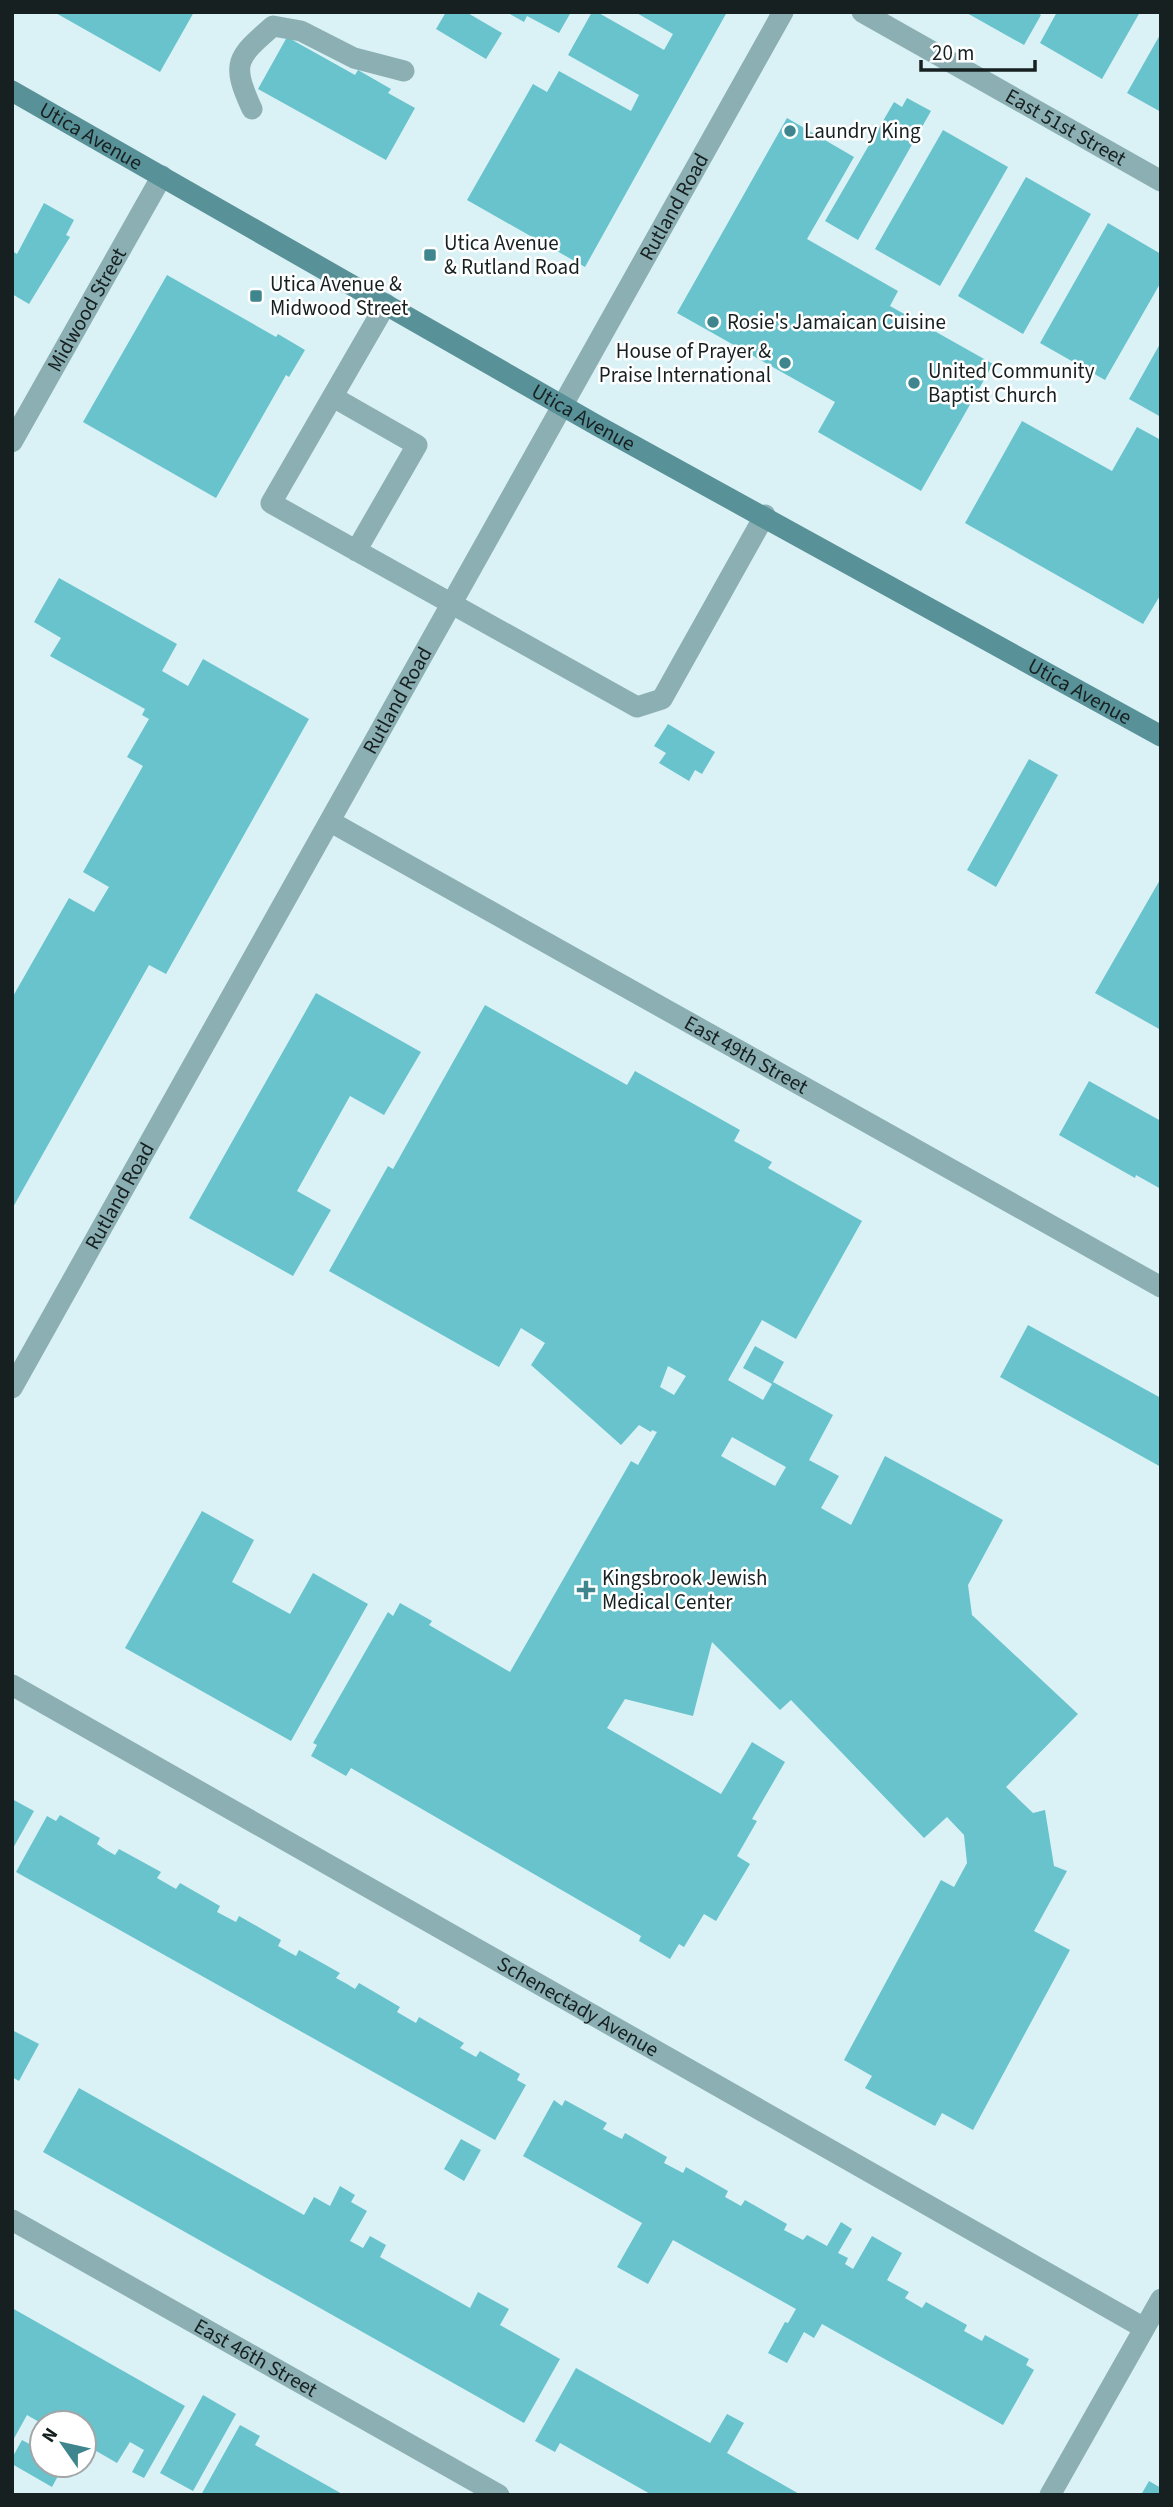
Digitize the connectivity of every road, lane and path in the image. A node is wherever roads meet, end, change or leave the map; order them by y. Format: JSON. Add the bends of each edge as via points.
{"nodes":[{"id":1,"x":783,"y":12,"type":"edge"},
{"id":2,"x":862,"y":12,"type":"edge"},
{"id":3,"x":404,"y":71,"type":"dead end"},
{"id":4,"x":12,"y":91,"type":"edge"},
{"id":5,"x":252,"y":108,"type":"dead end"},
{"id":6,"x":162,"y":176,"type":"junction"},
{"id":7,"x":1161,"y":181,"type":"edge"},
{"id":8,"x":386,"y":304,"type":"junction"},
{"id":9,"x":333,"y":397,"type":"junction"},
{"id":10,"x":564,"y":405,"type":"junction"},
{"id":11,"x":12,"y":442,"type":"edge"},
{"id":12,"x":765,"y":515,"type":"junction"},
{"id":13,"x":356,"y":551,"type":"junction"},
{"id":14,"x":452,"y":606,"type":"junction"},
{"id":15,"x":1161,"y":736,"type":"edge"},
{"id":16,"x":331,"y":822,"type":"junction"},
{"id":17,"x":1161,"y":1287,"type":"edge"},
{"id":18,"x":12,"y":1388,"type":"edge"},
{"id":19,"x":12,"y":1685,"type":"edge"},
{"id":20,"x":12,"y":2220,"type":"edge"},
{"id":21,"x":1161,"y":2299,"type":"edge"},
{"id":22,"x":1144,"y":2328,"type":"junction"},
{"id":23,"x":499,"y":2495,"type":"edge"},
{"id":24,"x":1050,"y":2495,"type":"edge"}],
"edges":[{"from":1,"to":10,"type":"street","name":"Rutland Road"},
{"from":2,"to":7,"type":"street","name":"East 51st Street"},
{"from":3,"to":5,"type":"street","via":[[354,58],[301,31],[273,26],[244,51],[239,79]]},
{"from":4,"to":6,"type":"main road","name":"Utica Avenue"},
{"from":6,"to":8,"type":"main road","name":"Utica Avenue"},
{"from":6,"to":11,"type":"street","name":"Midwood Street"},
{"from":8,"to":9,"type":"street"},
{"from":8,"to":10,"type":"main road","name":"Utica Avenue"},
{"from":9,"to":13,"type":"street","via":[[417,445]]},
{"from":9,"to":13,"type":"street","via":[[271,503]]},
{"from":10,"to":12,"type":"main road","name":"Utica Avenue"},
{"from":10,"to":14,"type":"street","name":"Rutland Road"},
{"from":12,"to":14,"type":"street","via":[[662,699],[637,707]]},
{"from":12,"to":15,"type":"main road","name":"Utica Avenue"},
{"from":13,"to":14,"type":"street"},
{"from":14,"to":16,"type":"street","name":"Rutland Road"},
{"from":16,"to":17,"type":"street","name":"East 49th Street"},
{"from":16,"to":18,"type":"street","name":"Rutland Road"},
{"from":19,"to":22,"type":"street","name":"Schenectady Avenue"},
{"from":20,"to":23,"type":"street","name":"East 46th Street"},
{"from":21,"to":22,"type":"street"},
{"from":22,"to":24,"type":"street"}]}
